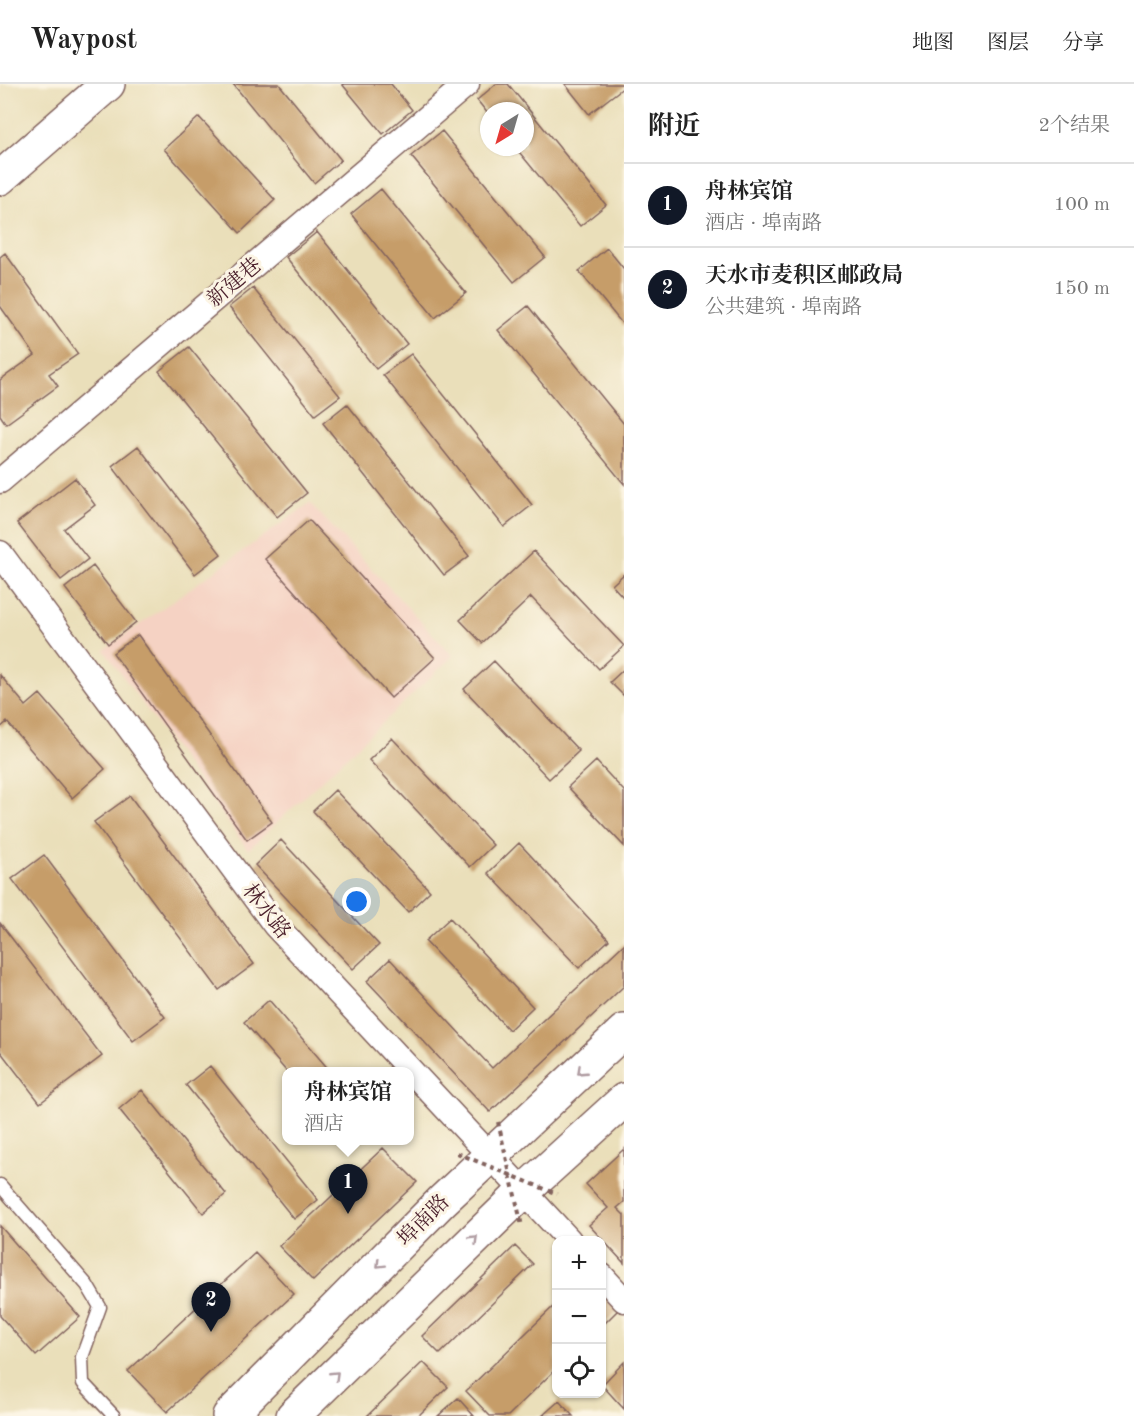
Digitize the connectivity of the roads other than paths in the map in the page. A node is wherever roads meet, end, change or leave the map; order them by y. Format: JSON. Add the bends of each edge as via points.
{"nodes":[{"id":1,"x":76,"y":84,"type":"edge"},
{"id":2,"x":108,"y":84,"type":"edge"},
{"id":3,"x":468,"y":84,"type":"edge"},
{"id":4,"x":0,"y":151,"type":"edge"},
{"id":5,"x":0,"y":178,"type":"edge"},
{"id":6,"x":0,"y":481,"type":"edge"},
{"id":7,"x":0,"y":553,"type":"edge"},
{"id":8,"x":624,"y":1031,"type":"edge"},
{"id":9,"x":408,"y":1067,"type":"edge"},
{"id":10,"x":414,"y":1074,"type":"edge"},
{"id":11,"x":624,"y":1100,"type":"edge"},
{"id":12,"x":508,"y":1174,"type":"junction"},
{"id":13,"x":0,"y":1185,"type":"edge"},
{"id":14,"x":565,"y":1236,"type":"edge"},
{"id":15,"x":606,"y":1280,"type":"edge"},
{"id":16,"x":624,"y":1300,"type":"edge"},
{"id":17,"x":114,"y":1416,"type":"edge"},
{"id":18,"x":229,"y":1416,"type":"edge"},
{"id":19,"x":293,"y":1416,"type":"edge"}],
"edges":[{"from":1,"to":4,"type":"main road"},
{"from":2,"to":5,"type":"main road"},
{"from":3,"to":6,"type":"street","name":"新建巷"},
{"from":7,"to":9,"type":"street","name":"林水路","via":[[275,925]]},
{"from":8,"to":12,"type":"main road","name":"埠南路","one_way":true},
{"from":10,"to":12,"type":"street","name":"林水路"},
{"from":11,"to":12,"type":"main road","name":"埠南路"},
{"from":12,"to":14,"type":"street","name":"林水路"},
{"from":12,"to":18,"type":"main road","name":"埠南路","one_way":true},
{"from":19,"to":12,"type":"main road","name":"埠南路","one_way":true},
{"from":13,"to":17,"type":"lane","via":[[87,1285],[100,1307],[82,1357],[83,1383]]},
{"from":15,"to":16,"type":"street"}]}
